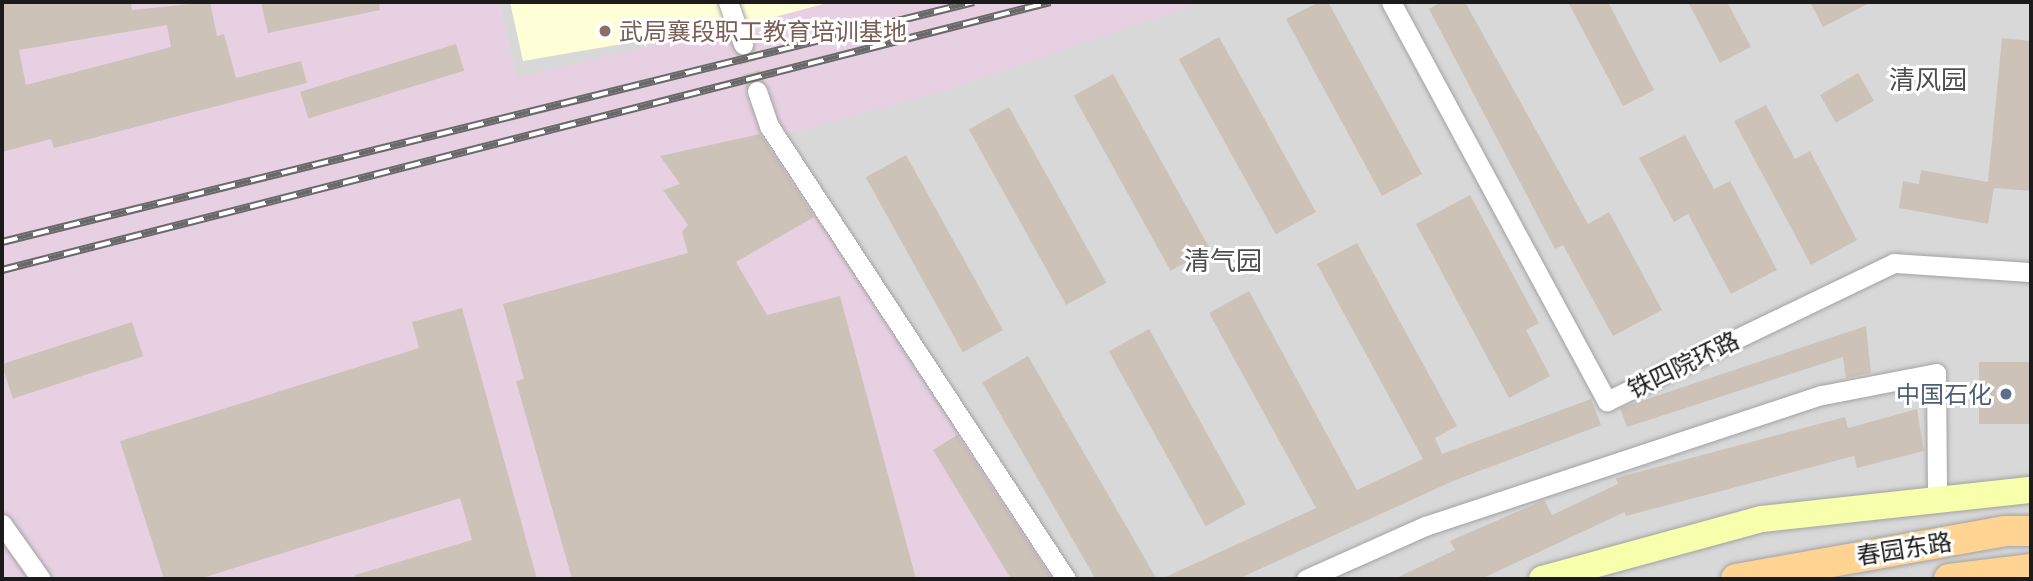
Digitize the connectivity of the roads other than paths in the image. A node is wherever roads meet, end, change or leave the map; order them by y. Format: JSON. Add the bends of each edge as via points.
{"nodes":[{"id":1,"x":728,"y":2,"type":"edge"},
{"id":2,"x":1391,"y":2,"type":"edge"},
{"id":3,"x":743,"y":44,"type":"tunnel mouth"},
{"id":4,"x":757,"y":91,"type":"tunnel mouth"},
{"id":5,"x":2031,"y":272,"type":"edge"},
{"id":6,"x":2031,"y":490,"type":"edge"},
{"id":7,"x":1937,"y":498,"type":"junction"},
{"id":8,"x":2,"y":524,"type":"edge"},
{"id":9,"x":2031,"y":531,"type":"edge"},
{"id":10,"x":2031,"y":569,"type":"edge"},
{"id":11,"x":41,"y":579,"type":"edge"},
{"id":12,"x":1066,"y":579,"type":"edge"},
{"id":13,"x":1306,"y":579,"type":"edge"},
{"id":14,"x":1542,"y":579,"type":"edge"},
{"id":15,"x":1736,"y":579,"type":"edge"},
{"id":16,"x":1949,"y":579,"type":"edge"}],
"edges":[{"from":1,"to":3,"type":"street"},
{"from":2,"to":5,"type":"street","name":"铁四院环路","via":[[1607,401],[1894,262]]},
{"from":4,"to":12,"type":"street","via":[[769,126]]},
{"from":6,"to":7,"type":"street"},
{"from":7,"to":13,"type":"street","via":[[1936,373],[1822,395],[1425,526]]},
{"from":7,"to":14,"type":"street","via":[[1762,519]]},
{"from":8,"to":11,"type":"street"},
{"from":9,"to":15,"type":"main road","name":"春园东路"},
{"from":10,"to":16,"type":"main road","name":"春园东路"}]}
